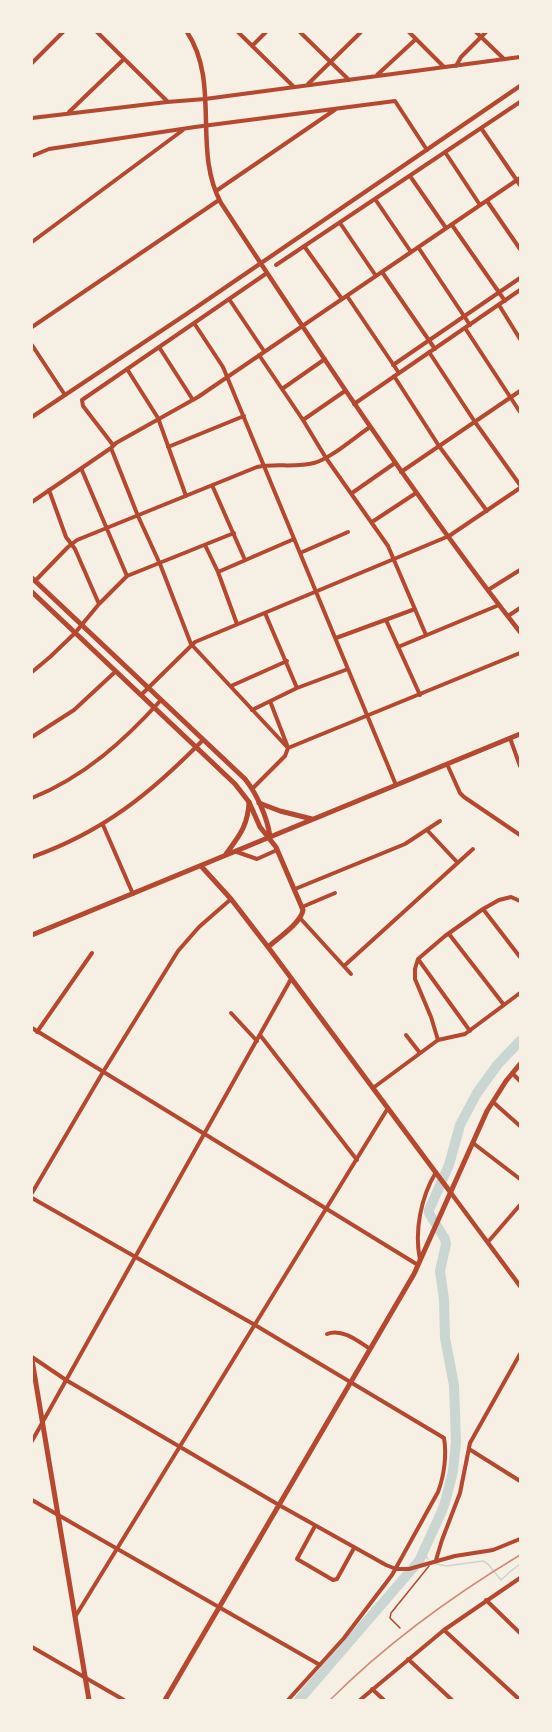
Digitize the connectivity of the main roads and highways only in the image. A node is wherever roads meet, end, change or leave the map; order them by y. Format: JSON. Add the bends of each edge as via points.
{"nodes":[{"id":1,"x":32,"y":581,"type":"edge"},
{"id":2,"x":32,"y":592,"type":"edge"},
{"id":3,"x":520,"y":733,"type":"edge"},
{"id":4,"x":249,"y":802,"type":"junction"},
{"id":5,"x":259,"y":803,"type":"junction"},
{"id":6,"x":313,"y":820,"type":"junction"},
{"id":7,"x":270,"y":838,"type":"junction"},
{"id":8,"x":224,"y":856,"type":"junction"},
{"id":9,"x":201,"y":866,"type":"junction"},
{"id":10,"x":32,"y":935,"type":"edge"},
{"id":11,"x":268,"y":947,"type":"junction"},
{"id":12,"x":520,"y":1064,"type":"edge"},
{"id":13,"x":451,"y":1193,"type":"junction"},
{"id":14,"x":32,"y":1358,"type":"edge"},
{"id":15,"x":89,"y":1701,"type":"edge"},
{"id":16,"x":165,"y":1701,"type":"edge"}],
"edges":[{"from":1,"to":5,"type":"main road","via":[[245,779]]},
{"from":2,"to":4,"type":"main road","via":[[235,784]]},
{"from":3,"to":6,"type":"main road"},
{"from":4,"to":7,"type":"main road"},
{"from":4,"to":8,"type":"main road","via":[[244,828]]},
{"from":5,"to":6,"type":"main road"},
{"from":5,"to":7,"type":"main road"},
{"from":6,"to":7,"type":"main road"},
{"from":7,"to":8,"type":"main road"},
{"from":7,"to":11,"type":"main road","via":[[302,910],[300,918]]},
{"from":8,"to":9,"type":"main road"},
{"from":9,"to":10,"type":"main road"},
{"from":9,"to":11,"type":"main road"},
{"from":11,"to":13,"type":"main road"},
{"from":12,"to":13,"type":"main road","via":[[492,1102]]},
{"from":13,"to":16,"type":"main road","via":[[419,1263]]},
{"from":14,"to":15,"type":"main road"}]}
